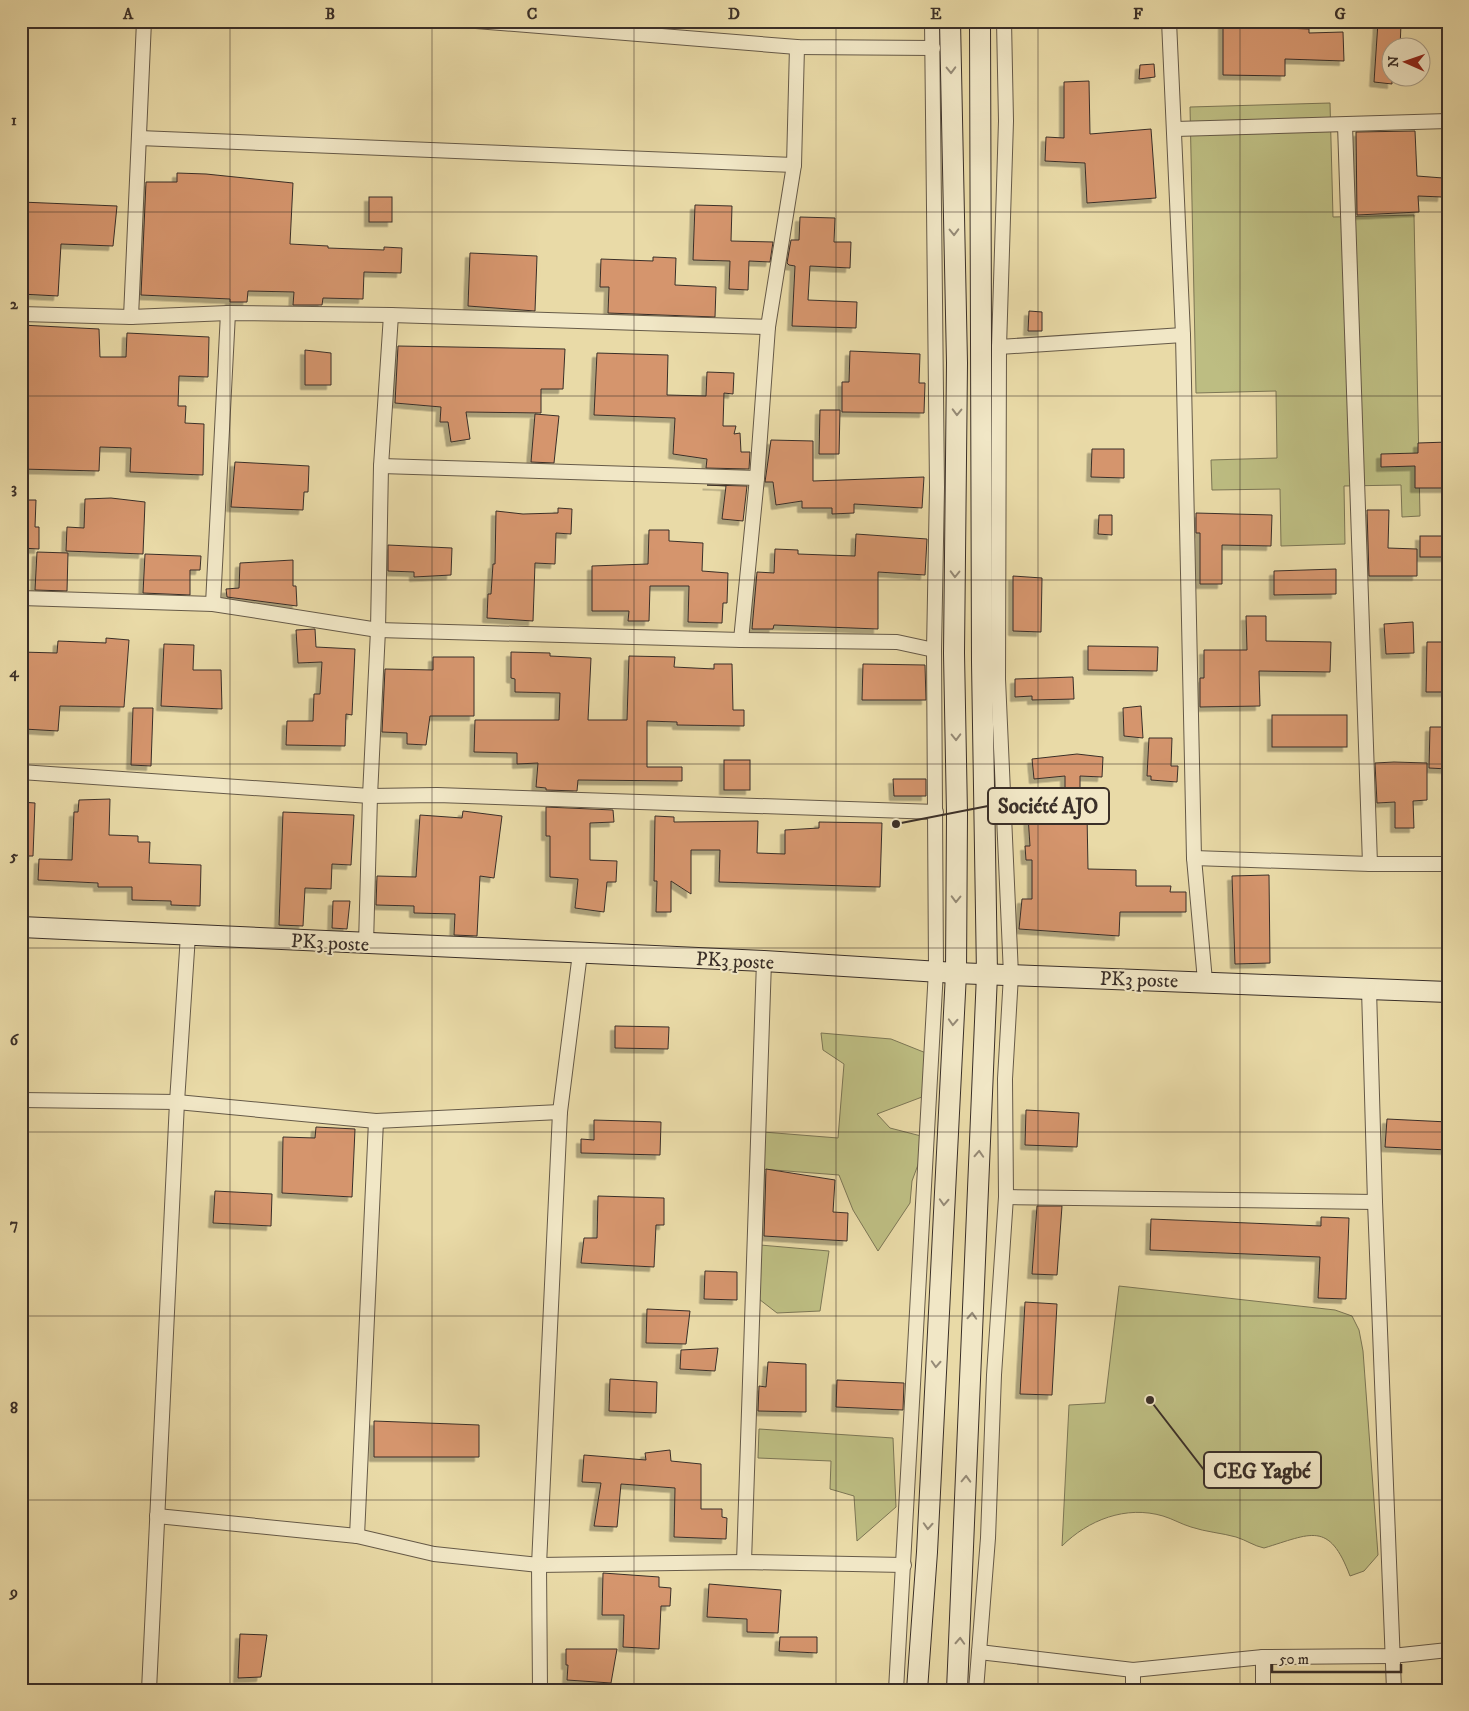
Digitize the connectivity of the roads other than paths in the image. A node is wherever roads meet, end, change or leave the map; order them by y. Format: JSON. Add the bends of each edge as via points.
{"nodes":[{"id":1,"x":144,"y":21,"type":"edge"},
{"id":2,"x":476,"y":21,"type":"edge"},
{"id":3,"x":932,"y":21,"type":"edge"},
{"id":4,"x":950,"y":21,"type":"edge"},
{"id":5,"x":980,"y":21,"type":"edge"},
{"id":6,"x":1004,"y":21,"type":"edge"},
{"id":7,"x":1170,"y":21,"type":"edge"},
{"id":8,"x":797,"y":47,"type":"junction"},
{"id":9,"x":933,"y":48,"type":"junction"},
{"id":10,"x":1448,"y":121,"type":"edge"},
{"id":11,"x":1345,"y":125,"type":"junction"},
{"id":12,"x":1175,"y":129,"type":"junction"},
{"id":13,"x":139,"y":138,"type":"junction"},
{"id":14,"x":794,"y":165,"type":"junction"},
{"id":15,"x":228,"y":313,"type":"junction"},
{"id":16,"x":21,"y":314,"type":"edge"},
{"id":17,"x":391,"y":315,"type":"junction"},
{"id":18,"x":131,"y":317,"type":"junction"},
{"id":19,"x":768,"y":328,"type":"junction"},
{"id":20,"x":1183,"y":335,"type":"junction"},
{"id":21,"x":999,"y":347,"type":"junction"},
{"id":22,"x":381,"y":466,"type":"junction"},
{"id":23,"x":757,"y":478,"type":"junction"},
{"id":24,"x":21,"y":598,"type":"edge"},
{"id":25,"x":213,"y":604,"type":"junction"},
{"id":26,"x":378,"y":630,"type":"junction"},
{"id":27,"x":741,"y":640,"type":"junction"},
{"id":28,"x":934,"y":650,"type":"junction"},
{"id":29,"x":21,"y":772,"type":"edge"},
{"id":30,"x":370,"y":796,"type":"junction"},
{"id":31,"x":936,"y":812,"type":"junction"},
{"id":32,"x":1194,"y":858,"type":"junction"},
{"id":33,"x":1370,"y":864,"type":"junction"},
{"id":34,"x":1448,"y":864,"type":"edge"},
{"id":35,"x":21,"y":927,"type":"edge"},
{"id":36,"x":188,"y":935,"type":"junction"},
{"id":37,"x":366,"y":944,"type":"junction"},
{"id":38,"x":580,"y":953,"type":"junction"},
{"id":39,"x":764,"y":961,"type":"junction"},
{"id":40,"x":936,"y":970,"type":"junction"},
{"id":41,"x":956,"y":973,"type":"junction"},
{"id":42,"x":987,"y":974,"type":"junction"},
{"id":43,"x":1011,"y":975,"type":"junction"},
{"id":44,"x":1205,"y":981,"type":"junction"},
{"id":45,"x":1369,"y":989,"type":"junction"},
{"id":46,"x":1448,"y":992,"type":"edge"},
{"id":47,"x":21,"y":1100,"type":"edge"},
{"id":48,"x":177,"y":1102,"type":"junction"},
{"id":49,"x":560,"y":1112,"type":"junction"},
{"id":50,"x":376,"y":1120,"type":"junction"},
{"id":51,"x":1006,"y":1197,"type":"junction"},
{"id":52,"x":1374,"y":1202,"type":"junction"},
{"id":53,"x":157,"y":1516,"type":"junction"},
{"id":54,"x":357,"y":1536,"type":"junction"},
{"id":55,"x":744,"y":1562,"type":"junction"},
{"id":56,"x":539,"y":1565,"type":"junction"},
{"id":57,"x":904,"y":1565,"type":"junction"},
{"id":58,"x":1448,"y":1650,"type":"edge"},
{"id":59,"x":979,"y":1652,"type":"junction"},
{"id":60,"x":1392,"y":1656,"type":"junction"},
{"id":61,"x":1263,"y":1657,"type":"junction"},
{"id":62,"x":1133,"y":1670,"type":"junction"},
{"id":63,"x":149,"y":1690,"type":"edge"},
{"id":64,"x":540,"y":1690,"type":"edge"},
{"id":65,"x":896,"y":1690,"type":"edge"},
{"id":66,"x":917,"y":1690,"type":"edge"},
{"id":67,"x":957,"y":1690,"type":"edge"},
{"id":68,"x":976,"y":1690,"type":"edge"},
{"id":69,"x":1133,"y":1690,"type":"edge"},
{"id":70,"x":1263,"y":1690,"type":"edge"},
{"id":71,"x":1394,"y":1690,"type":"edge"}],
"edges":[{"from":1,"to":13,"type":"street"},
{"from":2,"to":8,"type":"street"},
{"from":3,"to":9,"type":"street"},
{"from":4,"to":41,"type":"street","one_way":true,"via":[[957,363],[954,653]]},
{"from":5,"to":42,"type":"street","via":[[982,662]]},
{"from":6,"to":21,"type":"street","via":[[1006,121]]},
{"from":7,"to":12,"type":"street"},
{"from":8,"to":9,"type":"street"},
{"from":8,"to":14,"type":"street"},
{"from":9,"to":28,"type":"street","via":[[937,487]]},
{"from":10,"to":11,"type":"street"},
{"from":11,"to":12,"type":"street"},
{"from":11,"to":33,"type":"street"},
{"from":12,"to":20,"type":"street"},
{"from":13,"to":14,"type":"street"},
{"from":13,"to":18,"type":"street"},
{"from":14,"to":19,"type":"street"},
{"from":15,"to":17,"type":"street"},
{"from":15,"to":18,"type":"street"},
{"from":15,"to":25,"type":"street"},
{"from":16,"to":18,"type":"street"},
{"from":17,"to":19,"type":"street"},
{"from":17,"to":22,"type":"street"},
{"from":19,"to":23,"type":"street"},
{"from":20,"to":21,"type":"street"},
{"from":20,"to":32,"type":"street"},
{"from":21,"to":43,"type":"street","via":[[998,679]]},
{"from":22,"to":23,"type":"street"},
{"from":22,"to":26,"type":"street"},
{"from":23,"to":27,"type":"street"},
{"from":24,"to":25,"type":"street"},
{"from":25,"to":26,"type":"street"},
{"from":26,"to":27,"type":"street"},
{"from":26,"to":30,"type":"street"},
{"from":27,"to":28,"type":"street","via":[[897,642]]},
{"from":28,"to":31,"type":"street"},
{"from":29,"to":30,"type":"street"},
{"from":30,"to":31,"type":"street"},
{"from":30,"to":37,"type":"street"},
{"from":31,"to":40,"type":"street"},
{"from":32,"to":33,"type":"street"},
{"from":32,"to":44,"type":"street"},
{"from":33,"to":34,"type":"street"},
{"from":35,"to":36,"type":"street","name":"PK3 poste"},
{"from":36,"to":37,"type":"street","name":"PK3 poste"},
{"from":36,"to":48,"type":"street"},
{"from":37,"to":38,"type":"street","name":"PK3 poste"},
{"from":38,"to":39,"type":"street","name":"PK3 poste"},
{"from":38,"to":49,"type":"street"},
{"from":39,"to":40,"type":"street","name":"PK3 poste"},
{"from":39,"to":55,"type":"street"},
{"from":40,"to":41,"type":"street","name":"PK3 poste"},
{"from":40,"to":57,"type":"street"},
{"from":41,"to":42,"type":"street","name":"PK3 poste"},
{"from":41,"to":66,"type":"street","one_way":true},
{"from":42,"to":43,"type":"street","name":"PK3 poste"},
{"from":67,"to":42,"type":"street","one_way":true},
{"from":43,"to":44,"type":"street","name":"PK3 poste"},
{"from":43,"to":51,"type":"street","via":[[1005,1079]]},
{"from":44,"to":45,"type":"street","name":"PK3 poste"},
{"from":45,"to":46,"type":"street","name":"PK3 poste"},
{"from":45,"to":52,"type":"street"},
{"from":47,"to":48,"type":"street"},
{"from":48,"to":50,"type":"street"},
{"from":48,"to":53,"type":"street"},
{"from":49,"to":50,"type":"street"},
{"from":49,"to":56,"type":"street"},
{"from":50,"to":54,"type":"street"},
{"from":51,"to":52,"type":"street"},
{"from":51,"to":59,"type":"street"},
{"from":52,"to":60,"type":"street"},
{"from":53,"to":54,"type":"street"},
{"from":53,"to":63,"type":"street"},
{"from":54,"to":56,"type":"street","via":[[434,1554]]},
{"from":55,"to":56,"type":"street"},
{"from":55,"to":57,"type":"street"},
{"from":56,"to":64,"type":"street"},
{"from":57,"to":65,"type":"street"},
{"from":58,"to":60,"type":"street"},
{"from":59,"to":62,"type":"street"},
{"from":59,"to":68,"type":"street"},
{"from":60,"to":61,"type":"street"},
{"from":60,"to":71,"type":"street"},
{"from":61,"to":62,"type":"street"},
{"from":61,"to":70,"type":"street"},
{"from":62,"to":69,"type":"street"}]}
